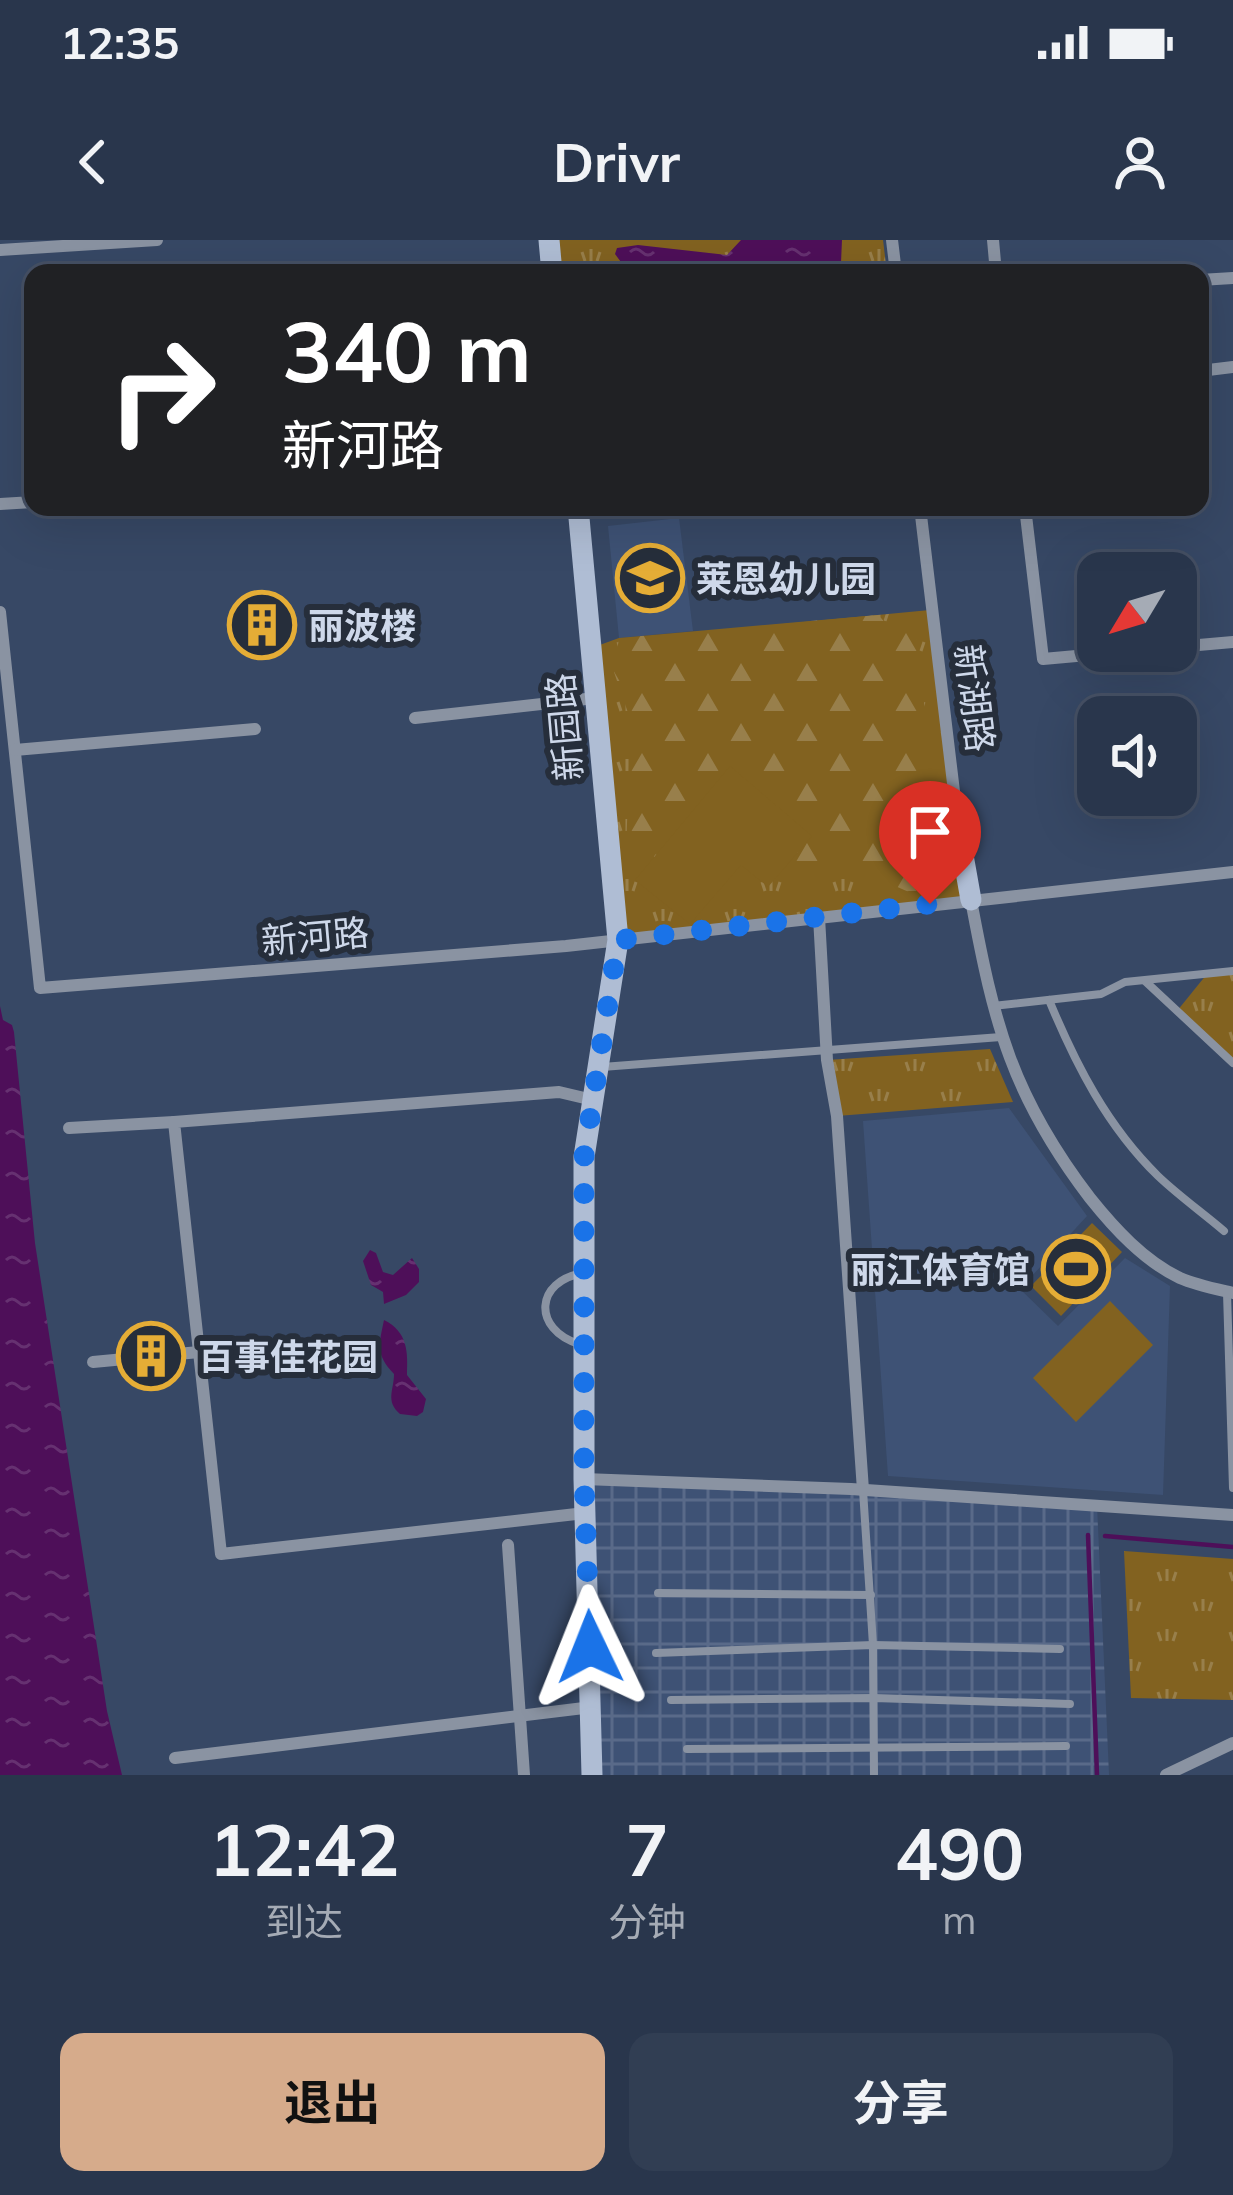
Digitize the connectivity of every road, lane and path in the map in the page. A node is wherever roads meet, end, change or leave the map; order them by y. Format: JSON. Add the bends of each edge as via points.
{"nodes":[{"id":1,"x":158,"y":240,"type":"edge"},
{"id":2,"x":0,"y":250,"type":"edge"},
{"id":3,"x":579,"y":516,"type":"edge"},
{"id":4,"x":921,"y":516,"type":"edge"},
{"id":5,"x":1026,"y":516,"type":"edge"},
{"id":6,"x":0,"y":612,"type":"edge"},
{"id":7,"x":1233,"y":642,"type":"edge"},
{"id":8,"x":1197,"y":645,"type":"edge"},
{"id":9,"x":1077,"y":656,"type":"edge"},
{"id":10,"x":595,"y":698,"type":"junction"},
{"id":11,"x":415,"y":718,"type":"dead end"},
{"id":12,"x":255,"y":729,"type":"dead end"},
{"id":13,"x":15,"y":750,"type":"junction"},
{"id":14,"x":958,"y":825,"type":"dead end"},
{"id":15,"x":963,"y":855,"type":"dead end"},
{"id":16,"x":1233,"y":872,"type":"edge"},
{"id":17,"x":971,"y":900,"type":"junction"},
{"id":18,"x":819,"y":917,"type":"junction"},
{"id":19,"x":618,"y":940,"type":"junction"},
{"id":20,"x":1233,"y":971,"type":"edge"},
{"id":21,"x":1144,"y":980,"type":"junction"},
{"id":22,"x":1049,"y":1000,"type":"junction"},
{"id":23,"x":992,"y":1006,"type":"junction"},
{"id":24,"x":1001,"y":1037,"type":"junction"},
{"id":25,"x":826,"y":1048,"type":"junction"},
{"id":26,"x":1233,"y":1063,"type":"edge"},
{"id":27,"x":598,"y":1068,"type":"junction"},
{"id":28,"x":593,"y":1100,"type":"junction"},
{"id":29,"x":174,"y":1122,"type":"junction"},
{"id":30,"x":69,"y":1128,"type":"dead end"},
{"id":31,"x":1224,"y":1231,"type":"dead end"},
{"id":32,"x":584,"y":1273,"type":"junction"},
{"id":33,"x":1230,"y":1293,"type":"edge"},
{"id":34,"x":584,"y":1345,"type":"junction"},
{"id":35,"x":199,"y":1352,"type":"junction"},
{"id":36,"x":93,"y":1362,"type":"dead end"},
{"id":37,"x":584,"y":1479,"type":"junction"},
{"id":38,"x":1233,"y":1488,"type":"edge"},
{"id":39,"x":863,"y":1490,"type":"junction"},
{"id":40,"x":585,"y":1513,"type":"junction"},
{"id":41,"x":1233,"y":1515,"type":"edge"},
{"id":42,"x":508,"y":1545,"type":"dead end"},
{"id":43,"x":658,"y":1593,"type":"dead end"},
{"id":44,"x":871,"y":1595,"type":"junction"},
{"id":45,"x":873,"y":1645,"type":"junction"},
{"id":46,"x":1060,"y":1649,"type":"dead end"},
{"id":47,"x":656,"y":1653,"type":"dead end"},
{"id":48,"x":874,"y":1698,"type":"junction"},
{"id":49,"x":670,"y":1700,"type":"dead end"},
{"id":50,"x":1070,"y":1704,"type":"dead end"},
{"id":51,"x":592,"y":1707,"type":"junction"},
{"id":52,"x":518,"y":1715,"type":"junction"},
{"id":53,"x":1233,"y":1743,"type":"edge"},
{"id":54,"x":1066,"y":1746,"type":"dead end"},
{"id":55,"x":874,"y":1748,"type":"junction"},
{"id":56,"x":687,"y":1749,"type":"dead end"},
{"id":57,"x":175,"y":1758,"type":"dead end"},
{"id":58,"x":524,"y":1775,"type":"edge"},
{"id":59,"x":592,"y":1775,"type":"edge"},
{"id":60,"x":874,"y":1775,"type":"edge"},
{"id":61,"x":1166,"y":1775,"type":"edge"}],
"edges":[{"from":1,"to":2,"type":"street"},
{"from":3,"to":10,"type":"street","name":"新园路"},
{"from":4,"to":14,"type":"street","name":"新湖路"},
{"from":5,"to":9,"type":"street","via":[[1043,659]]},
{"from":6,"to":13,"type":"street","name":"新河路"},
{"from":7,"to":8,"type":"street"},
{"from":10,"to":11,"type":"street"},
{"from":10,"to":19,"type":"street","name":"新园路"},
{"from":12,"to":13,"type":"street"},
{"from":13,"to":19,"type":"street","name":"新河路","via":[[40,988]]},
{"from":15,"to":17,"type":"street"},
{"from":16,"to":17,"type":"street","name":"新河路"},
{"from":17,"to":18,"type":"street","name":"新河路"},
{"from":17,"to":23,"type":"street"},
{"from":18,"to":19,"type":"street","name":"新河路"},
{"from":18,"to":25,"type":"street"},
{"from":19,"to":27,"type":"street","name":"新园路"},
{"from":20,"to":21,"type":"lane"},
{"from":21,"to":22,"type":"lane"},
{"from":21,"to":26,"type":"lane"},
{"from":22,"to":23,"type":"lane"},
{"from":22,"to":31,"type":"lane","via":[[1110,1120]]},
{"from":23,"to":24,"type":"street"},
{"from":24,"to":25,"type":"lane"},
{"from":24,"to":33,"type":"street","via":[[1045,1137],[1100,1210],[1180,1278]]},
{"from":25,"to":27,"type":"lane"},
{"from":25,"to":39,"type":"street"},
{"from":27,"to":28,"type":"street","name":"新园路"},
{"from":28,"to":29,"type":"street","via":[[559,1092]]},
{"from":28,"to":32,"type":"street","name":"新园路","via":[[584,1157]]},
{"from":29,"to":30,"type":"street"},
{"from":29,"to":35,"type":"street"},
{"from":32,"to":34,"type":"street","name":"新园路"},
{"from":32,"to":34,"type":"lane","via":[[555,1284],[544,1313],[556,1333]]},
{"from":33,"to":38,"type":"lane"},
{"from":34,"to":37,"type":"street","name":"新园路"},
{"from":35,"to":36,"type":"street"},
{"from":35,"to":40,"type":"street","via":[[221,1553]]},
{"from":37,"to":39,"type":"street"},
{"from":37,"to":40,"type":"street","name":"新园路"},
{"from":39,"to":41,"type":"street"},
{"from":39,"to":44,"type":"lane"},
{"from":40,"to":51,"type":"street","name":"新园路"},
{"from":42,"to":52,"type":"street"},
{"from":43,"to":44,"type":"lane"},
{"from":44,"to":45,"type":"lane"},
{"from":45,"to":46,"type":"lane"},
{"from":45,"to":47,"type":"lane"},
{"from":45,"to":48,"type":"lane"},
{"from":48,"to":49,"type":"lane"},
{"from":48,"to":50,"type":"lane"},
{"from":48,"to":55,"type":"lane"},
{"from":51,"to":52,"type":"street"},
{"from":51,"to":59,"type":"street","name":"新园路"},
{"from":52,"to":57,"type":"street"},
{"from":52,"to":58,"type":"street"},
{"from":53,"to":61,"type":"street"},
{"from":54,"to":55,"type":"lane"},
{"from":55,"to":56,"type":"lane"},
{"from":55,"to":60,"type":"lane"}]}
